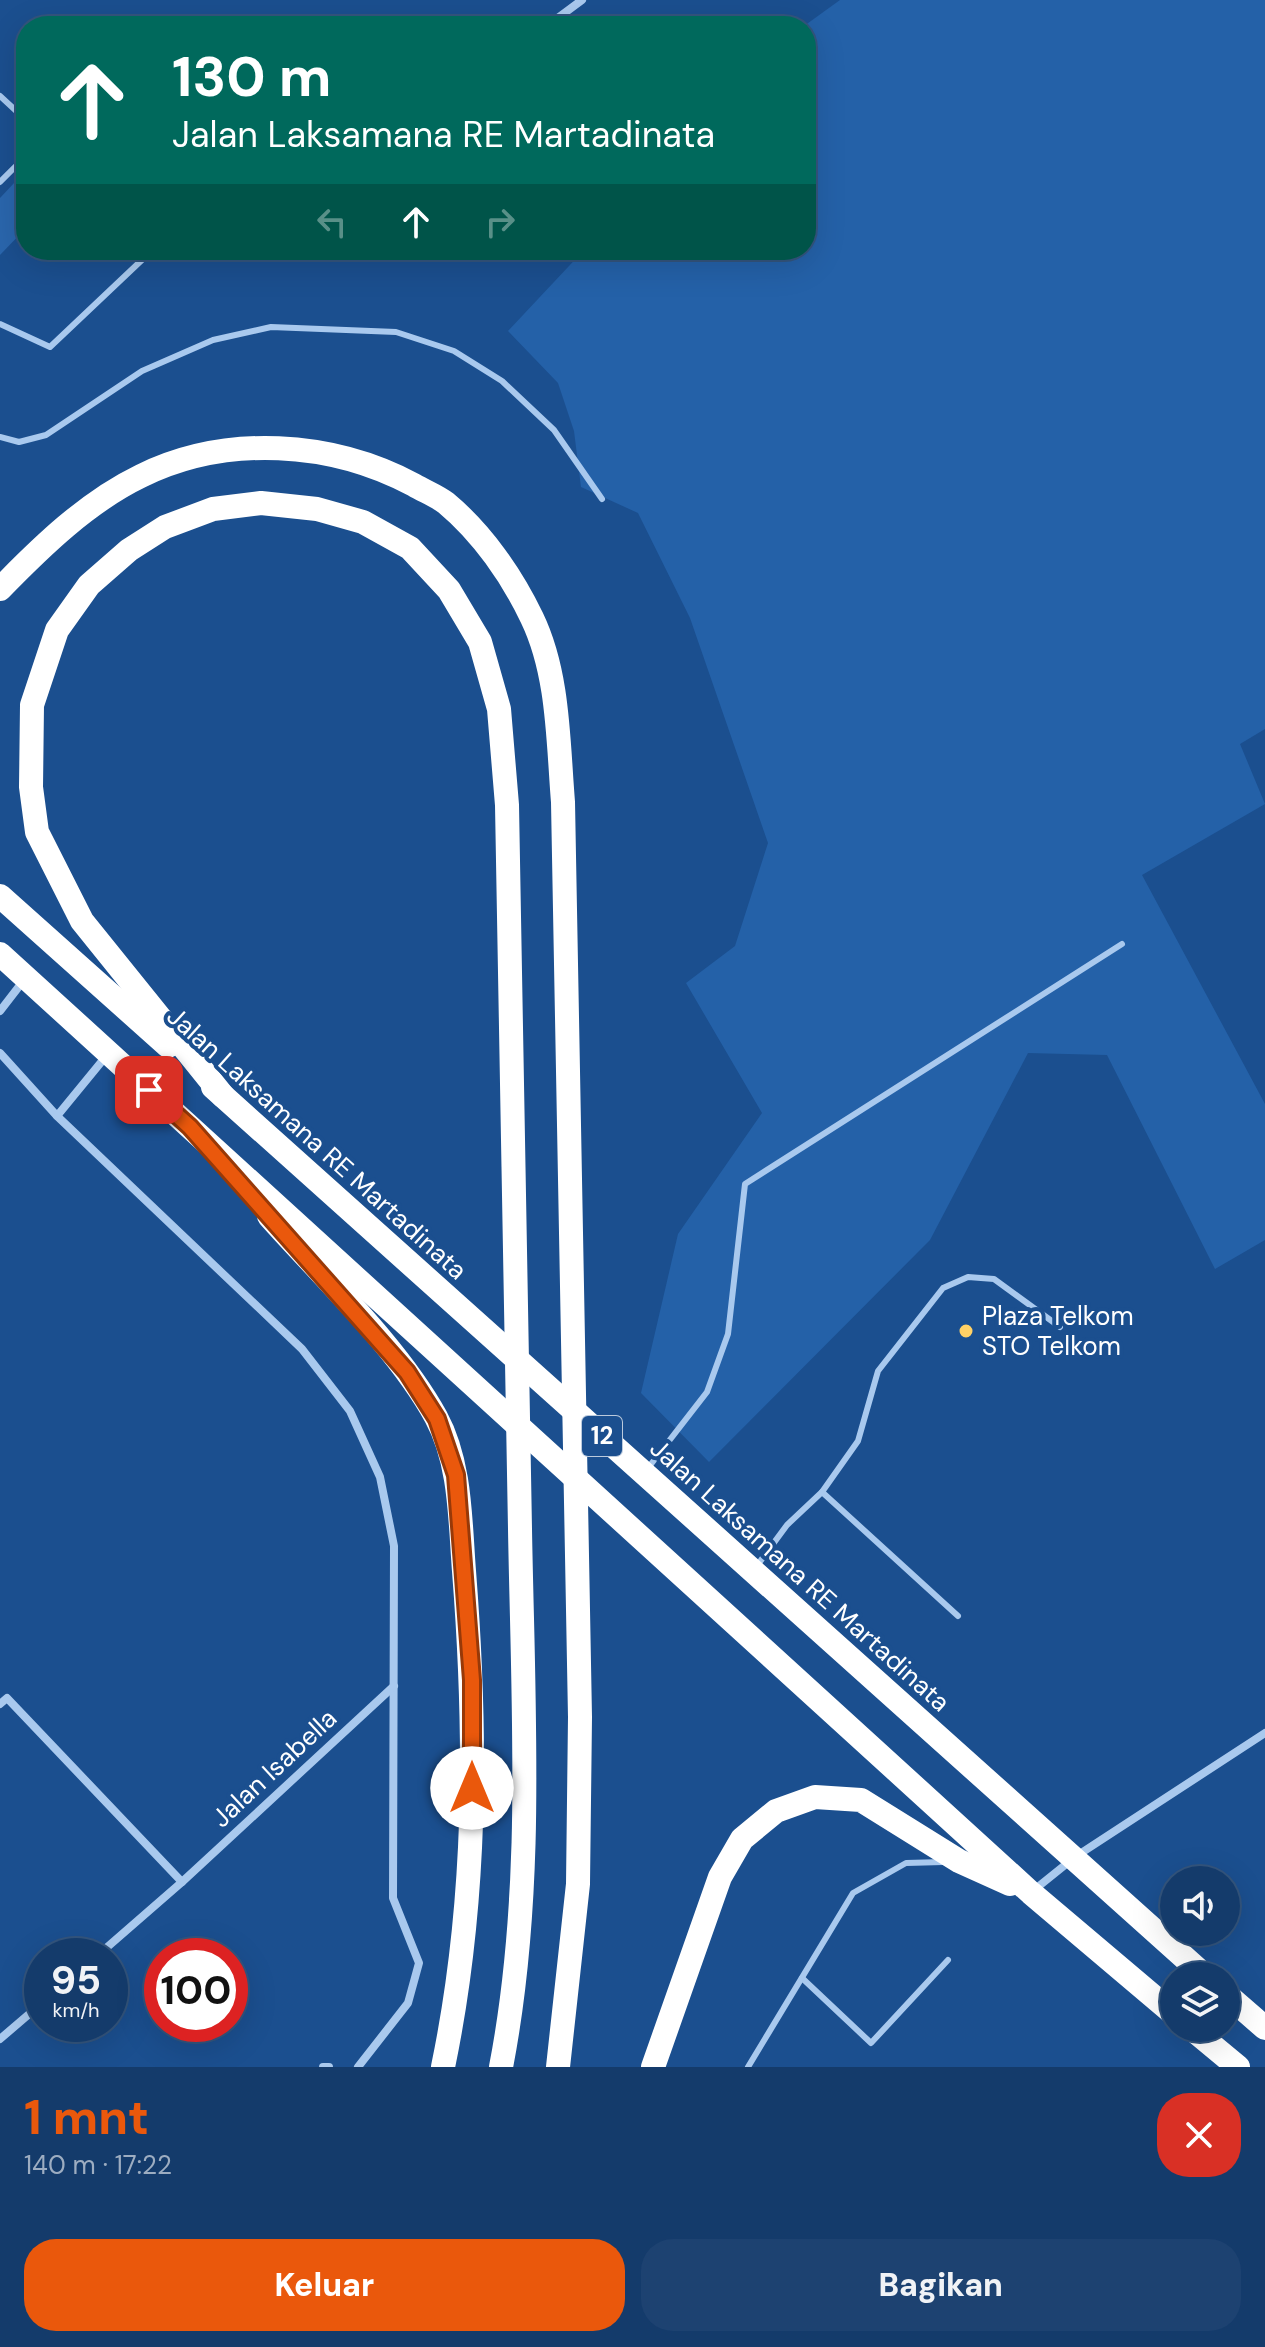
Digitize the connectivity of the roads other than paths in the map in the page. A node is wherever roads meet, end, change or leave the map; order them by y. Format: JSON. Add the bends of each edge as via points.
{"nodes":[{"id":1,"x":582,"y":0,"type":"edge"},
{"id":2,"x":560,"y":16,"type":"edge"},
{"id":3,"x":0,"y":96,"type":"edge"},
{"id":4,"x":16,"y":111,"type":"edge"},
{"id":5,"x":16,"y":166,"type":"edge"},
{"id":6,"x":0,"y":182,"type":"edge"},
{"id":7,"x":142,"y":260,"type":"edge"},
{"id":8,"x":0,"y":324,"type":"edge"},
{"id":9,"x":0,"y":437,"type":"edge"},
{"id":10,"x":602,"y":499,"type":"dead end"},
{"id":11,"x":0,"y":589,"type":"edge"},
{"id":12,"x":0,"y":896,"type":"edge"},
{"id":13,"x":1122,"y":944,"type":"dead end"},
{"id":14,"x":0,"y":954,"type":"edge"},
{"id":15,"x":26,"y":978,"type":"junction"},
{"id":16,"x":0,"y":1011,"type":"edge"},
{"id":17,"x":0,"y":1053,"type":"edge"},
{"id":18,"x":108,"y":1053,"type":"junction"},
{"id":19,"x":223,"y":1096,"type":"junction"},
{"id":20,"x":57,"y":1116,"type":"junction"},
{"id":21,"x":190,"y":1127,"type":"junction"},
{"id":22,"x":1060,"y":1327,"type":"dead end"},
{"id":23,"x":518,"y":1424,"type":"junction"},
{"id":24,"x":643,"y":1473,"type":"junction"},
{"id":25,"x":822,"y":1492,"type":"junction"},
{"id":26,"x":753,"y":1572,"type":"junction"},
{"id":27,"x":958,"y":1616,"type":"dead end"},
{"id":28,"x":394,"y":1686,"type":"junction"},
{"id":29,"x":0,"y":1704,"type":"edge"},
{"id":30,"x":1265,"y":1733,"type":"edge"},
{"id":31,"x":1075,"y":1857,"type":"junction"},
{"id":32,"x":959,"y":1861,"type":"junction"},
{"id":33,"x":182,"y":1882,"type":"junction"},
{"id":34,"x":1031,"y":1893,"type":"junction"},
{"id":35,"x":118,"y":1938,"type":"edge"},
{"id":36,"x":948,"y":1960,"type":"dead end"},
{"id":37,"x":1190,"y":1962,"type":"edge"},
{"id":38,"x":802,"y":1978,"type":"junction"},
{"id":39,"x":1160,"y":2002,"type":"edge"},
{"id":40,"x":1240,"y":2006,"type":"edge"},
{"id":41,"x":24,"y":2018,"type":"edge"},
{"id":42,"x":0,"y":2024,"type":"edge"},
{"id":43,"x":1265,"y":2028,"type":"edge"},
{"id":44,"x":4,"y":2035,"type":"edge"},
{"id":45,"x":1206,"y":2042,"type":"edge"},
{"id":46,"x":1225,"y":2060,"type":"edge"},
{"id":47,"x":323,"y":2067,"type":"edge"},
{"id":48,"x":329,"y":2067,"type":"edge"},
{"id":49,"x":358,"y":2067,"type":"edge"},
{"id":50,"x":443,"y":2067,"type":"edge"},
{"id":51,"x":501,"y":2067,"type":"edge"},
{"id":52,"x":558,"y":2067,"type":"edge"},
{"id":53,"x":653,"y":2067,"type":"edge"},
{"id":54,"x":748,"y":2067,"type":"edge"}],
"edges":[{"from":1,"to":2,"type":"street"},
{"from":3,"to":4,"type":"lane"},
{"from":5,"to":6,"type":"lane"},
{"from":7,"to":8,"type":"lane","via":[[50,347]]},
{"from":9,"to":10,"type":"lane","via":[[19,442],[46,435],[142,371],[213,340],[271,327],[396,332],[454,351],[502,381],[554,430]]},
{"from":11,"to":52,"type":"highway","via":[[92,506],[140,476],[200,454],[261,447],[329,453],[384,469],[445,502],[495,555],[533,620],[555,698],[563,802],[577,1570],[578,1884]]},
{"from":12,"to":19,"type":"highway","name":"Jalan Laksamana RE Martadinata","number":"12"},
{"from":13,"to":24,"type":"lane","via":[[745,1184],[728,1334],[707,1392]]},
{"from":14,"to":15,"type":"highway","number":"12"},
{"from":15,"to":16,"type":"street"},
{"from":15,"to":18,"type":"highway","number":"12"},
{"from":17,"to":20,"type":"street"},
{"from":18,"to":20,"type":"street"},
{"from":18,"to":21,"type":"highway","number":"12"},
{"from":19,"to":23,"type":"highway","via":[[82,921],[37,832],[31,787],[32,705],[57,630],[89,585],[129,550],[165,527],[213,509],[261,503],[317,509],[363,522],[410,548],[449,590],[480,642],[499,709],[507,805]]},
{"from":19,"to":24,"type":"highway","name":"Jalan Laksamana RE Martadinata","number":"12"},
{"from":20,"to":28,"type":"street","via":[[302,1349],[350,1411],[380,1477],[394,1546]]},
{"from":21,"to":23,"type":"highway","number":"12"},
{"from":21,"to":50,"type":"highway","via":[[407,1372],[437,1419],[456,1475],[472,1680],[472,1841],[460,1988]]},
{"from":22,"to":25,"type":"lane","via":[[994,1279],[968,1277],[943,1288],[878,1371],[858,1441]]},
{"from":23,"to":34,"type":"highway","number":"12"},
{"from":23,"to":51,"type":"highway","via":[[522,1881]]},
{"from":24,"to":26,"type":"highway","name":"Jalan Laksamana RE Martadinata","number":"12"},
{"from":25,"to":26,"type":"lane","via":[[787,1525]]},
{"from":25,"to":27,"type":"lane"},
{"from":26,"to":31,"type":"highway","name":"Jalan Laksamana RE Martadinata","number":"12"},
{"from":28,"to":33,"type":"street","name":"Jalan Isabella"},
{"from":28,"to":49,"type":"street","via":[[393,1898],[419,1963],[408,2003]]},
{"from":29,"to":33,"type":"street","via":[[7,1698]]},
{"from":30,"to":31,"type":"street"},
{"from":31,"to":34,"type":"street"},
{"from":31,"to":37,"type":"highway","name":"Jalan Laksamana RE Martadinata","number":"12"},
{"from":32,"to":34,"type":"highway"},
{"from":32,"to":38,"type":"lane","via":[[906,1863],[853,1893]]},
{"from":32,"to":53,"type":"highway","via":[[861,1800],[815,1797],[776,1811],[742,1839],[720,1877]]},
{"from":33,"to":35,"type":"street","name":"Jalan Isabella"},
{"from":34,"to":39,"type":"highway","number":"12"},
{"from":36,"to":38,"type":"lane","via":[[871,2043]]},
{"from":38,"to":54,"type":"lane"},
{"from":40,"to":43,"type":"highway"},
{"from":41,"to":44,"type":"street"},
{"from":42,"to":44,"type":"street"},
{"from":45,"to":46,"type":"highway"},
{"from":47,"to":48,"type":"street"}]}
